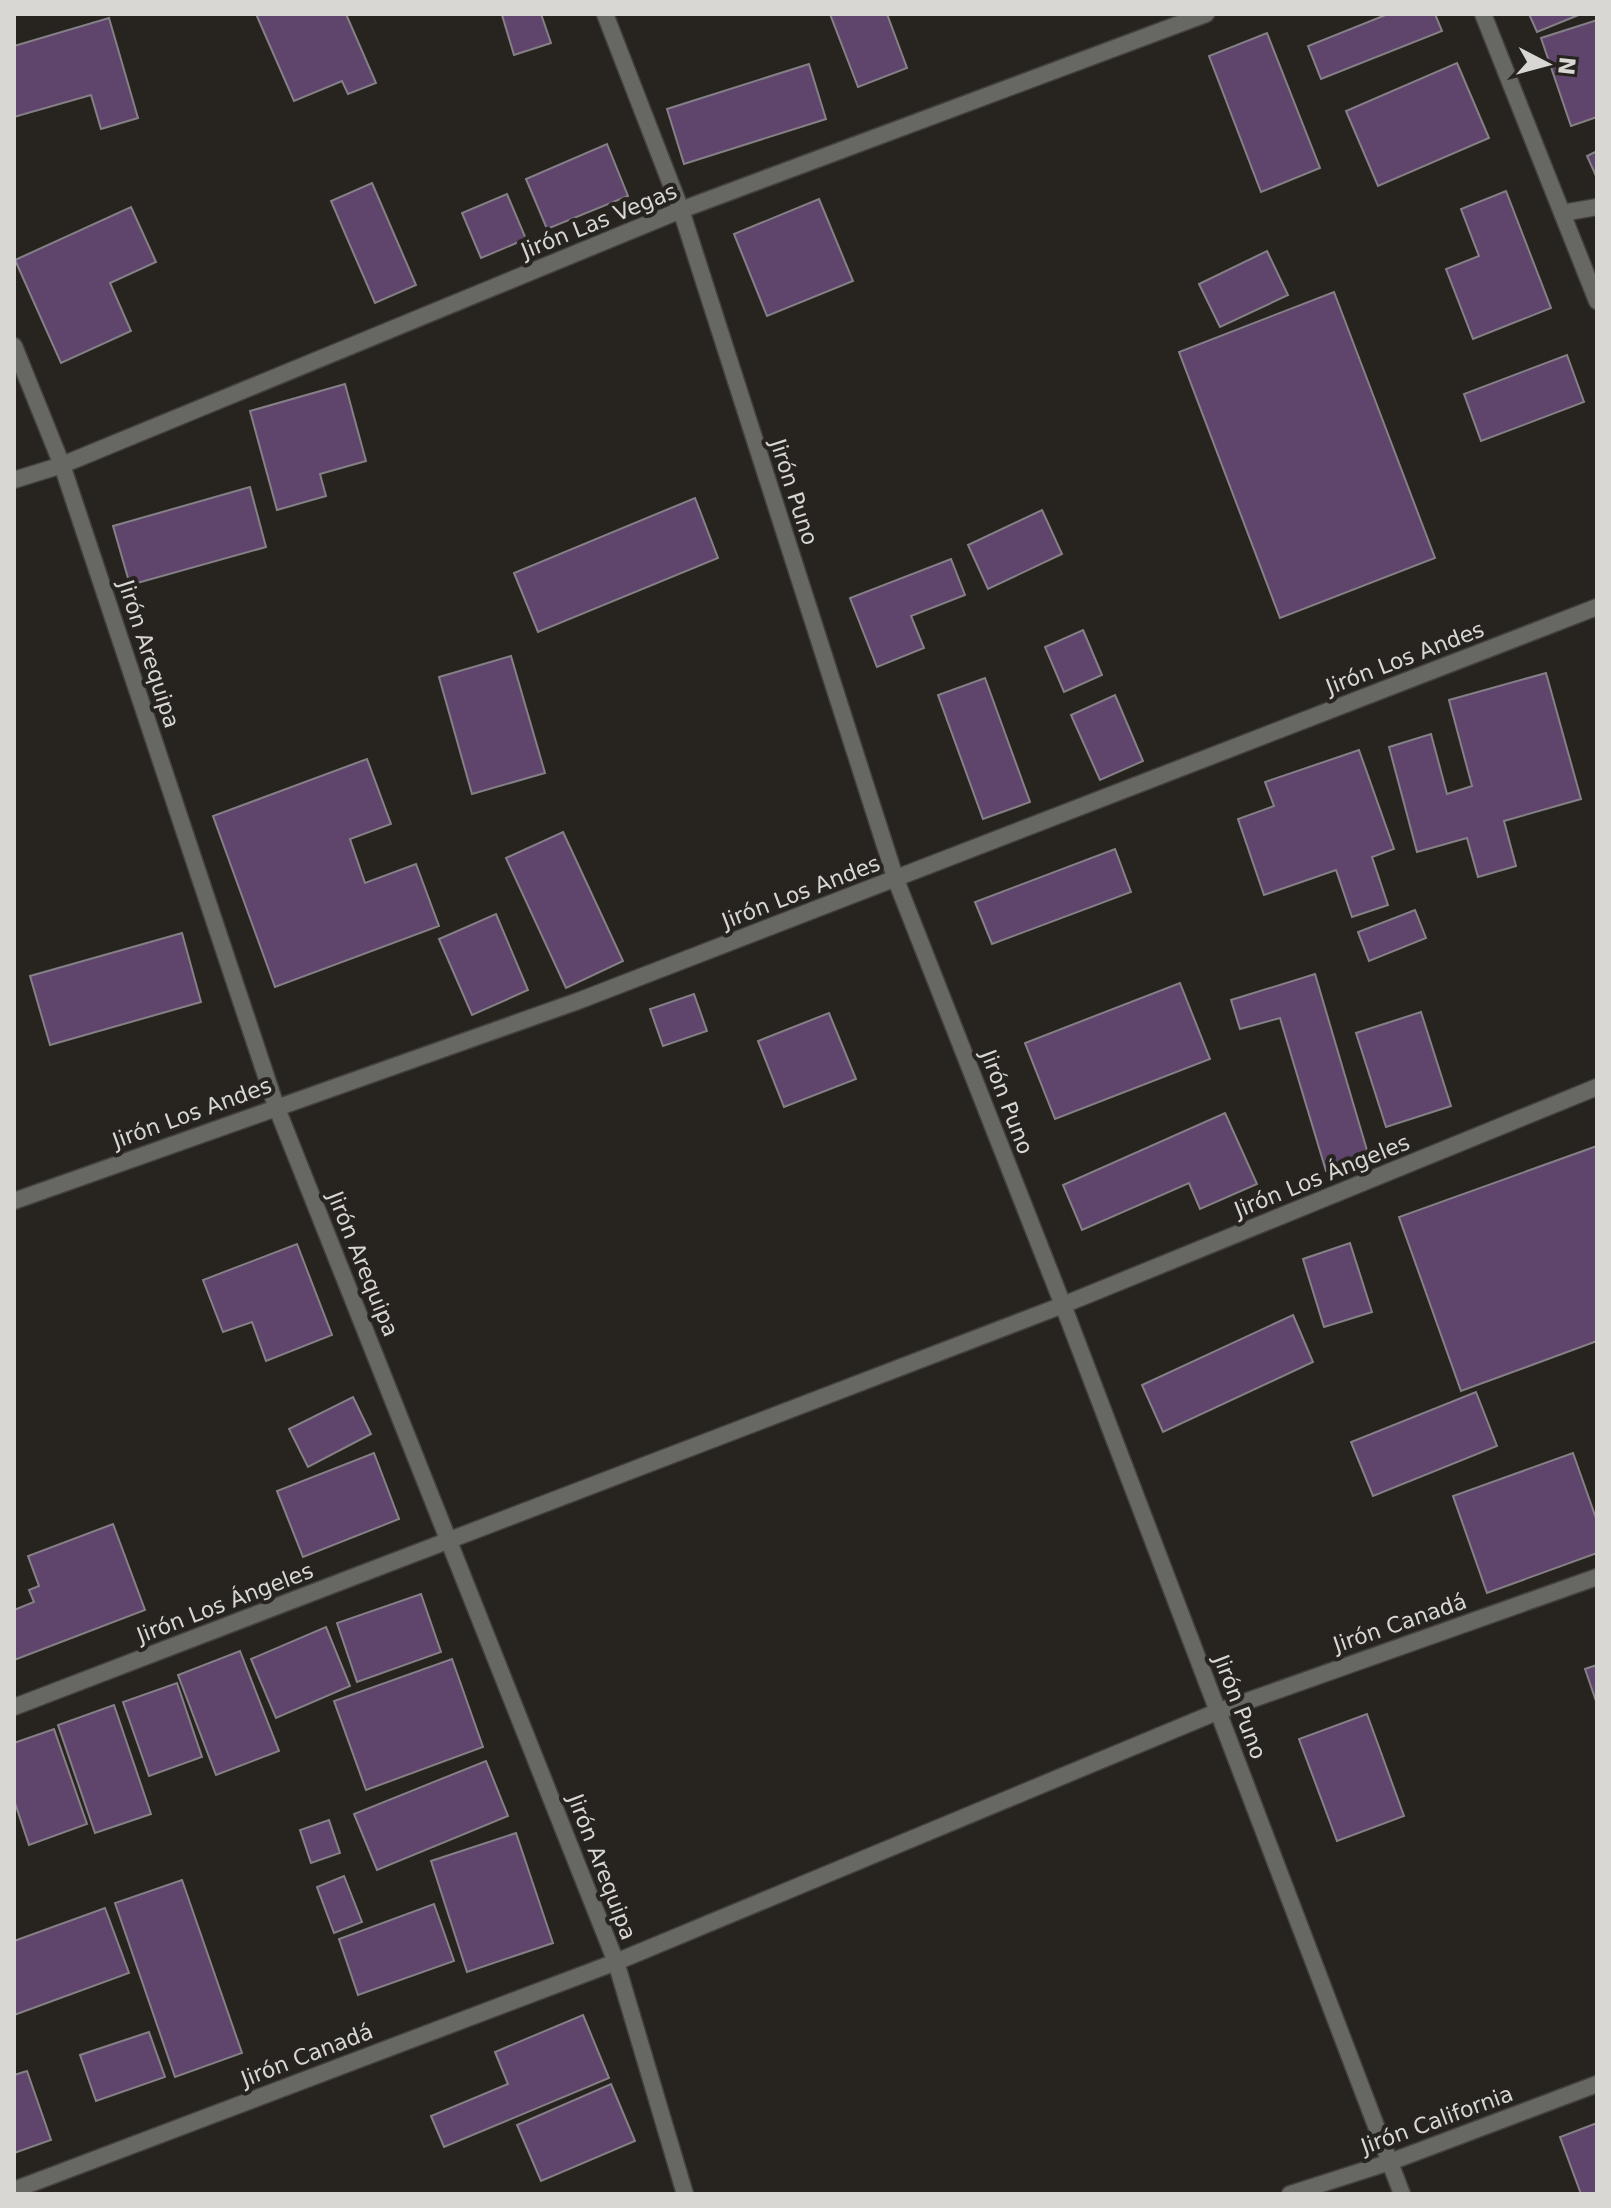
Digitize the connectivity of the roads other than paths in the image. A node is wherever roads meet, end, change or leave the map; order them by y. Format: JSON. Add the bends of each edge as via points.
{"nodes":[{"id":1,"x":605,"y":14,"type":"edge"},
{"id":2,"x":1206,"y":14,"type":"edge"},
{"id":3,"x":1483,"y":14,"type":"edge"},
{"id":4,"x":1597,"y":207,"type":"edge"},
{"id":5,"x":681,"y":210,"type":"junction"},
{"id":6,"x":1562,"y":213,"type":"junction"},
{"id":7,"x":1597,"y":301,"type":"edge"},
{"id":8,"x":14,"y":346,"type":"edge"},
{"id":9,"x":62,"y":465,"type":"junction"},
{"id":10,"x":14,"y":480,"type":"edge"},
{"id":11,"x":1597,"y":607,"type":"edge"},
{"id":12,"x":896,"y":880,"type":"junction"},
{"id":13,"x":1597,"y":1087,"type":"edge"},
{"id":14,"x":276,"y":1106,"type":"junction"},
{"id":15,"x":14,"y":1201,"type":"edge"},
{"id":16,"x":1063,"y":1305,"type":"junction"},
{"id":17,"x":451,"y":1540,"type":"junction"},
{"id":18,"x":1597,"y":1577,"type":"edge"},
{"id":19,"x":14,"y":1707,"type":"edge"},
{"id":20,"x":1219,"y":1711,"type":"junction"},
{"id":21,"x":616,"y":1962,"type":"junction"},
{"id":22,"x":1597,"y":2084,"type":"edge"},
{"id":23,"x":1390,"y":2162,"type":"junction"},
{"id":24,"x":14,"y":2190,"type":"edge"},
{"id":25,"x":685,"y":2194,"type":"edge"},
{"id":26,"x":1290,"y":2194,"type":"edge"},
{"id":27,"x":1402,"y":2194,"type":"edge"}],
"edges":[{"from":1,"to":5,"type":"street","name":"Jirón Puno"},
{"from":2,"to":5,"type":"street","name":"Jirón Las Vegas"},
{"from":3,"to":6,"type":"street"},
{"from":4,"to":6,"type":"street"},
{"from":5,"to":9,"type":"street","name":"Jirón Las Vegas"},
{"from":5,"to":12,"type":"street","name":"Jirón Puno"},
{"from":6,"to":7,"type":"street"},
{"from":8,"to":9,"type":"street","name":"Jirón Arequipa"},
{"from":9,"to":10,"type":"street","name":"Jirón Las Vegas"},
{"from":9,"to":14,"type":"street","name":"Jirón Arequipa"},
{"from":11,"to":12,"type":"street","name":"Jirón Los Andes"},
{"from":12,"to":14,"type":"street","name":"Jirón Los Andes","via":[[578,1001]]},
{"from":12,"to":16,"type":"street","name":"Jirón Puno"},
{"from":13,"to":16,"type":"street","name":"Jirón Los Ángeles"},
{"from":14,"to":15,"type":"street","name":"Jirón Los Andes"},
{"from":14,"to":17,"type":"street","name":"Jirón Arequipa"},
{"from":16,"to":17,"type":"street","name":"Jirón Los Ángeles"},
{"from":16,"to":20,"type":"street","name":"Jirón Puno"},
{"from":17,"to":19,"type":"street","name":"Jirón Los Ángeles"},
{"from":17,"to":21,"type":"street","name":"Jirón Arequipa"},
{"from":18,"to":20,"type":"street","name":"Jirón Canadá"},
{"from":20,"to":21,"type":"street","name":"Jirón Canadá"},
{"from":20,"to":23,"type":"street","name":"Jirón Puno"},
{"from":21,"to":24,"type":"street","name":"Jirón Canadá"},
{"from":21,"to":25,"type":"street","name":"Jirón Arequipa"},
{"from":22,"to":23,"type":"street","name":"Jirón California"},
{"from":23,"to":26,"type":"street","name":"Jirón California"},
{"from":23,"to":27,"type":"street","name":"Jirón Puno"}]}
